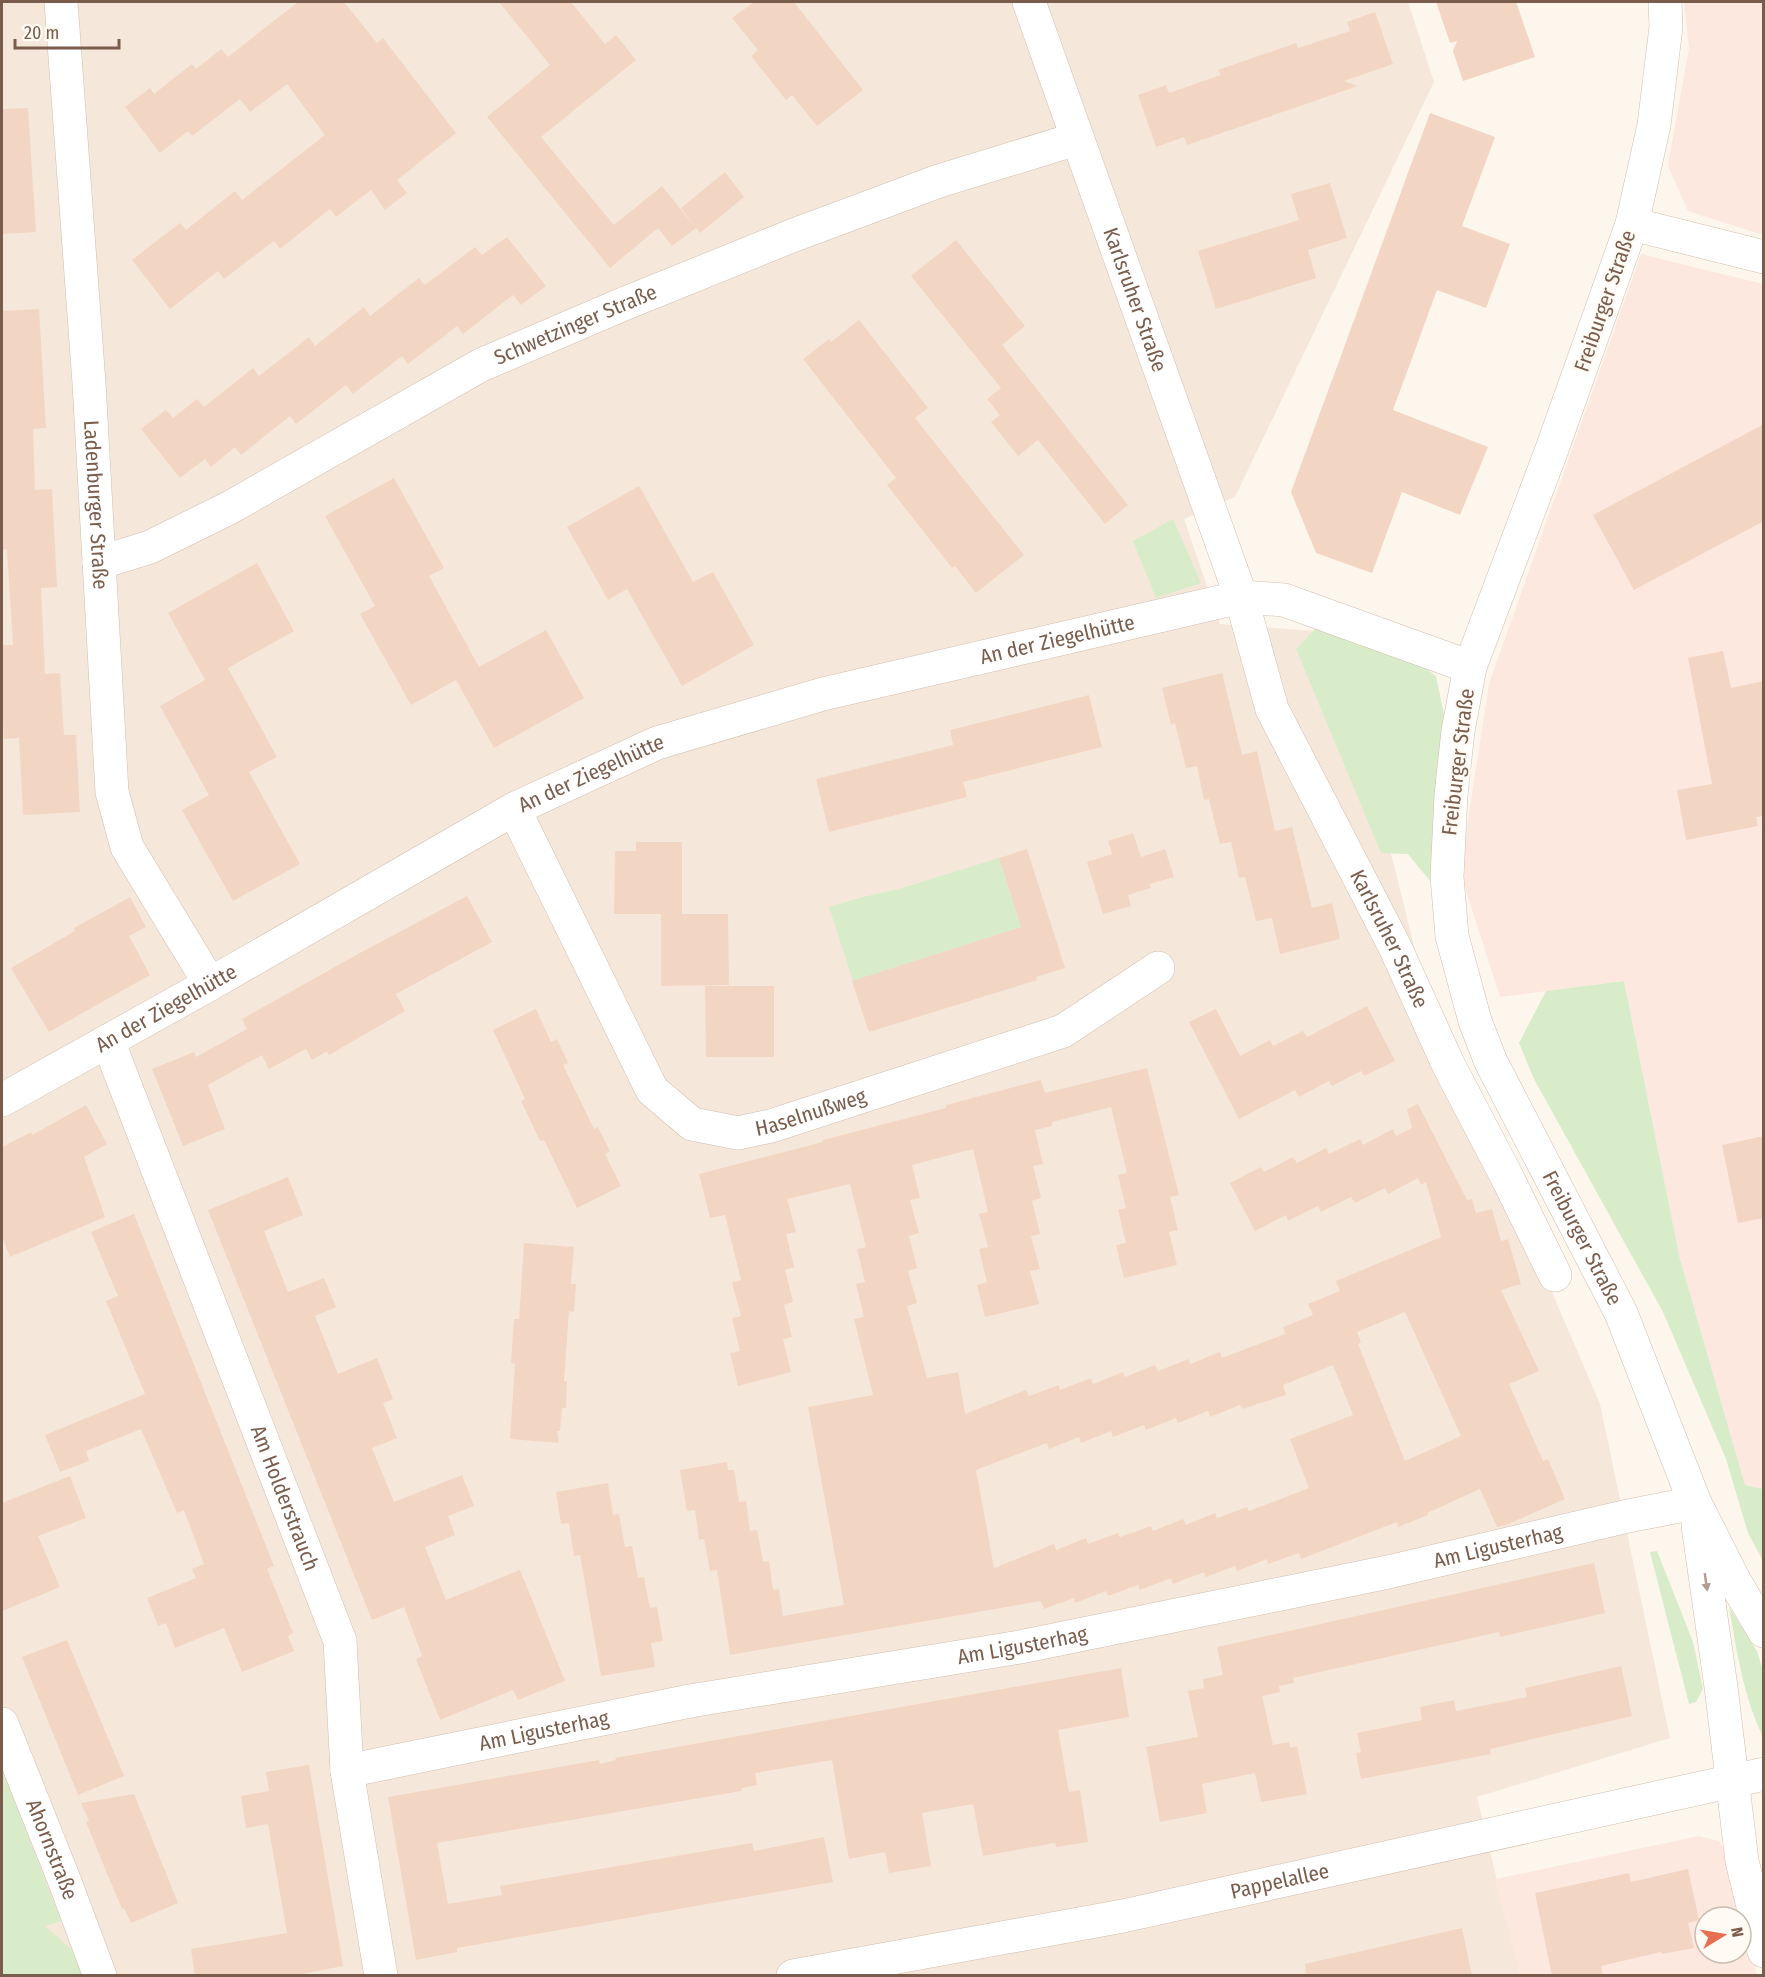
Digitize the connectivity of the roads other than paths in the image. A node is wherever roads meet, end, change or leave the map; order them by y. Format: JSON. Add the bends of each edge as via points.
{"nodes":[{"id":1,"x":61,"y":2,"type":"edge"},
{"id":2,"x":1029,"y":2,"type":"edge"},
{"id":3,"x":1665,"y":2,"type":"edge"},
{"id":4,"x":1076,"y":139,"type":"junction"},
{"id":5,"x":1632,"y":224,"type":"junction"},
{"id":6,"x":1764,"y":257,"type":"edge"},
{"id":7,"x":99,"y":563,"type":"junction"},
{"id":8,"x":1241,"y":597,"type":"junction"},
{"id":9,"x":1470,"y":667,"type":"junction"},
{"id":10,"x":514,"y":808,"type":"junction"},
{"id":11,"x":1158,"y":968,"type":"dead end"},
{"id":12,"x":210,"y":984,"type":"junction"},
{"id":13,"x":108,"y":1041,"type":"junction"},
{"id":14,"x":2,"y":1100,"type":"edge"},
{"id":15,"x":1555,"y":1275,"type":"dead end"},
{"id":16,"x":1695,"y":1503,"type":"junction"},
{"id":17,"x":1764,"y":1631,"type":"edge"},
{"id":18,"x":2,"y":1724,"type":"edge"},
{"id":19,"x":346,"y":1771,"type":"junction"},
{"id":20,"x":1748,"y":1776,"type":"edge"},
{"id":21,"x":1764,"y":1951,"type":"edge"},
{"id":22,"x":100,"y":1976,"type":"edge"},
{"id":23,"x":381,"y":1976,"type":"edge"},
{"id":24,"x":793,"y":1976,"type":"edge"}],
"edges":[{"from":1,"to":7,"type":"street","name":"Ladenburger Straße"},
{"from":2,"to":4,"type":"street","name":"Karlsruher Straße"},
{"from":3,"to":5,"type":"street","name":"Freiburger Straße","via":[[1666,27],[1654,125]]},
{"from":4,"to":7,"type":"street","name":"Schwetzinger Straße","via":[[939,181],[794,234],[481,365],[229,508],[150,547]]},
{"from":4,"to":8,"type":"street","name":"Karlsruher Straße"},
{"from":5,"to":6,"type":"street"},
{"from":5,"to":9,"type":"street","name":"Freiburger Straße"},
{"from":7,"to":12,"type":"street","name":"Ladenburger Straße","via":[[112,792],[127,848]]},
{"from":8,"to":9,"type":"street","via":[[1284,600]]},
{"from":8,"to":10,"type":"street","name":"An der Ziegelhütte","via":[[823,694],[657,743]]},
{"from":8,"to":15,"type":"street","name":"Karlsruher Straße","via":[[1272,709],[1395,947],[1448,1064]]},
{"from":9,"to":16,"type":"street","name":"Freiburger Straße","via":[[1458,731],[1447,877],[1452,936],[1462,975],[1491,1062],[1621,1313]]},
{"from":10,"to":11,"type":"street","name":"Haselnußweg","via":[[652,1090],[692,1124],[738,1133],[771,1126],[1063,1031]]},
{"from":10,"to":12,"type":"street","name":"An der Ziegelhütte"},
{"from":12,"to":13,"type":"street","name":"An der Ziegelhütte"},
{"from":13,"to":14,"type":"street","name":"An der Ziegelhütte"},
{"from":13,"to":19,"type":"street","name":"Am Holderstrauch","via":[[340,1641]]},
{"from":16,"to":17,"type":"street","name":"Freiburger Straße"},
{"from":16,"to":19,"type":"street","name":"Am Ligusterhag","via":[[1388,1572],[1020,1647],[690,1701]]},
{"from":16,"to":20,"type":"street","name":"Freiburger Straße","one_way":true},
{"from":18,"to":22,"type":"street","name":"Ahornstraße"},
{"from":19,"to":23,"type":"street","name":"Am Holderstrauch"},
{"from":20,"to":21,"type":"street","name":"Freiburger Straße","via":[[1742,1861]]},
{"from":20,"to":24,"type":"street","name":"Pappelallee","via":[[1123,1916]]}]}
